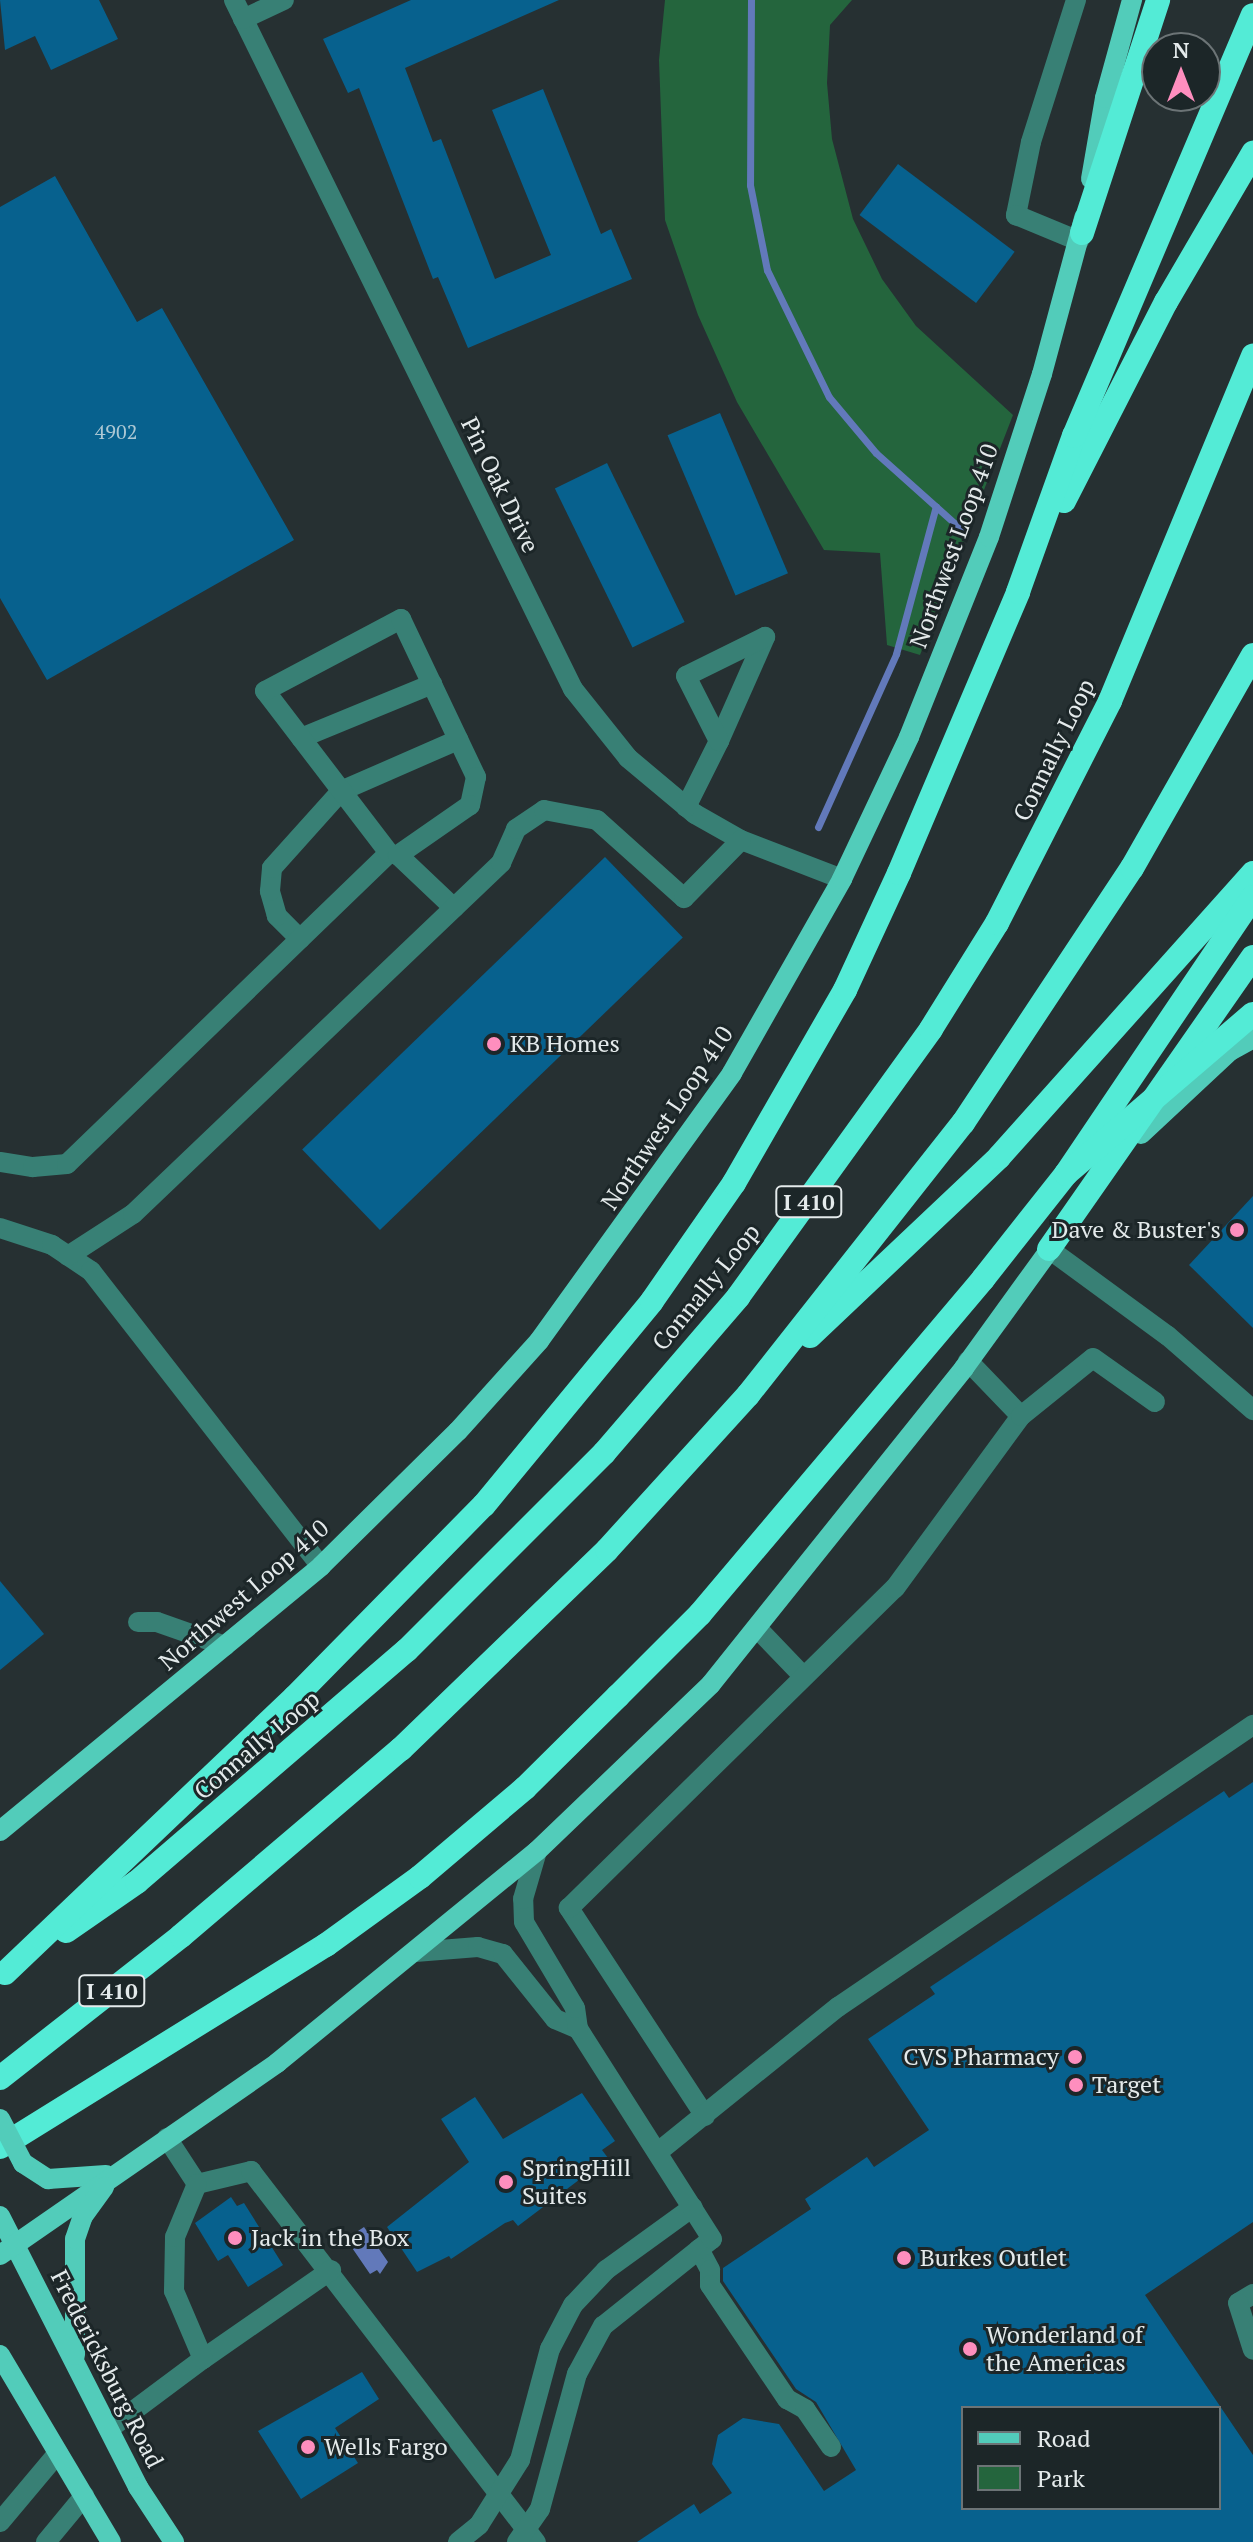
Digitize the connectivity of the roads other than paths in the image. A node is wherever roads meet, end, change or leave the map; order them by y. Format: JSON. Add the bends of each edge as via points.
{"nodes":[{"id":1,"x":284,"y":0,"type":"edge"},
{"id":2,"x":1076,"y":0,"type":"edge"},
{"id":3,"x":1132,"y":0,"type":"edge"},
{"id":4,"x":1158,"y":0,"type":"edge"},
{"id":5,"x":239,"y":9,"type":"edge"},
{"id":6,"x":1253,"y":15,"type":"edge"},
{"id":7,"x":1253,"y":153,"type":"edge"},
{"id":8,"x":1080,"y":237,"type":"junction"},
{"id":9,"x":1253,"y":341,"type":"edge"},
{"id":10,"x":1253,"y":355,"type":"edge"},
{"id":11,"x":1242,"y":384,"type":"junction"},
{"id":12,"x":1018,"y":592,"type":"junction"},
{"id":13,"x":1253,"y":655,"type":"edge"},
{"id":14,"x":432,"y":684,"type":"junction"},
{"id":15,"x":301,"y":738,"type":"junction"},
{"id":16,"x":458,"y":740,"type":"junction"},
{"id":17,"x":719,"y":741,"type":"junction"},
{"id":18,"x":341,"y":791,"type":"junction"},
{"id":19,"x":686,"y":807,"type":"junction"},
{"id":20,"x":741,"y":840,"type":"junction"},
{"id":21,"x":393,"y":854,"type":"junction"},
{"id":22,"x":1253,"y":873,"type":"edge"},
{"id":23,"x":842,"y":879,"type":"junction"},
{"id":24,"x":1253,"y":897,"type":"edge"},
{"id":25,"x":454,"y":908,"type":"junction"},
{"id":26,"x":300,"y":939,"type":"junction"},
{"id":27,"x":1253,"y":957,"type":"edge"},
{"id":28,"x":1253,"y":1014,"type":"edge"},
{"id":29,"x":1253,"y":1038,"type":"edge"},
{"id":30,"x":0,"y":1162,"type":"edge"},
{"id":31,"x":1066,"y":1174,"type":"junction"},
{"id":32,"x":0,"y":1228,"type":"edge"},
{"id":33,"x":1049,"y":1249,"type":"junction"},
{"id":34,"x":68,"y":1256,"type":"junction"},
{"id":35,"x":968,"y":1361,"type":"junction"},
{"id":36,"x":748,"y":1395,"type":"junction"},
{"id":37,"x":1155,"y":1402,"type":"dead end"},
{"id":38,"x":1253,"y":1410,"type":"edge"},
{"id":39,"x":1021,"y":1416,"type":"junction"},
{"id":40,"x":321,"y":1566,"type":"junction"},
{"id":41,"x":138,"y":1622,"type":"dead end"},
{"id":42,"x":757,"y":1628,"type":"junction"},
{"id":43,"x":225,"y":1646,"type":"junction"},
{"id":44,"x":802,"y":1675,"type":"junction"},
{"id":45,"x":1253,"y":1725,"type":"edge"},
{"id":46,"x":0,"y":1831,"type":"edge"},
{"id":47,"x":537,"y":1851,"type":"junction"},
{"id":48,"x":415,"y":1952,"type":"junction"},
{"id":49,"x":3,"y":1975,"type":"edge"},
{"id":50,"x":578,"y":2029,"type":"junction"},
{"id":51,"x":0,"y":2078,"type":"edge"},
{"id":52,"x":705,"y":2116,"type":"junction"},
{"id":53,"x":0,"y":2119,"type":"edge"},
{"id":54,"x":167,"y":2138,"type":"junction"},
{"id":55,"x":0,"y":2147,"type":"edge"},
{"id":56,"x":658,"y":2152,"type":"junction"},
{"id":57,"x":113,"y":2174,"type":"junction"},
{"id":58,"x":197,"y":2184,"type":"junction"},
{"id":59,"x":693,"y":2207,"type":"junction"},
{"id":60,"x":0,"y":2216,"type":"edge"},
{"id":61,"x":699,"y":2249,"type":"junction"},
{"id":62,"x":7,"y":2250,"type":"edge"},
{"id":63,"x":331,"y":2270,"type":"junction"},
{"id":64,"x":1253,"y":2294,"type":"edge"},
{"id":65,"x":1253,"y":2350,"type":"edge"},
{"id":66,"x":1,"y":2359,"type":"edge"},
{"id":67,"x":203,"y":2359,"type":"junction"},
{"id":68,"x":76,"y":2364,"type":"junction"},
{"id":69,"x":109,"y":2429,"type":"junction"},
{"id":70,"x":831,"y":2447,"type":"dead end"},
{"id":71,"x":58,"y":2453,"type":"junction"},
{"id":72,"x":499,"y":2494,"type":"junction"},
{"id":73,"x":84,"y":2496,"type":"junction"},
{"id":74,"x":0,"y":2522,"type":"edge"},
{"id":75,"x":527,"y":2537,"type":"edge"},
{"id":76,"x":46,"y":2542,"type":"edge"},
{"id":77,"x":111,"y":2542,"type":"edge"},
{"id":78,"x":174,"y":2542,"type":"edge"},
{"id":79,"x":458,"y":2542,"type":"edge"}],
"edges":[{"from":1,"to":5,"type":"street"},
{"from":2,"to":8,"type":"street","via":[[1031,142],[1016,215]]},
{"from":3,"to":8,"type":"main road","name":"Northwest Loop 410","via":[[1105,98]]},
{"from":4,"to":8,"type":"highway"},
{"from":5,"to":19,"type":"street","name":"Pin Oak Drive","via":[[573,689],[628,758]]},
{"from":6,"to":12,"type":"highway","via":[[1074,436]]},
{"from":7,"to":12,"type":"highway","via":[[1153,327]]},
{"from":8,"to":23,"type":"main road","name":"Northwest Loop 410","via":[[989,537],[909,737]]},
{"from":9,"to":11,"type":"highway"},
{"from":10,"to":11,"type":"highway","name":"Connally Loop","number":"I 410"},
{"from":11,"to":49,"type":"highway","name":"Connally Loop","number":"I 410","via":[[1110,701],[997,923],[923,1041],[738,1297],[604,1453],[407,1650],[137,1882]]},
{"from":12,"to":49,"type":"highway","via":[[845,990],[734,1183],[652,1301],[484,1505],[295,1697]]},
{"from":13,"to":36,"type":"highway","number":"I 410","via":[[1132,868],[963,1123]]},
{"from":14,"to":15,"type":"street"},
{"from":14,"to":15,"type":"street","via":[[401,619],[265,691]]},
{"from":14,"to":16,"type":"street"},
{"from":15,"to":18,"type":"street"},
{"from":16,"to":18,"type":"street"},
{"from":16,"to":21,"type":"street","via":[[476,777],[470,805]]},
{"from":17,"to":17,"type":"street","via":[[736,702],[765,637],[686,676]]},
{"from":17,"to":19,"type":"street"},
{"from":18,"to":21,"type":"street"},
{"from":18,"to":26,"type":"street","via":[[272,868],[270,891],[277,916]]},
{"from":19,"to":20,"type":"street","name":"Pin Oak Drive"},
{"from":20,"to":23,"type":"street","name":"Pin Oak Drive"},
{"from":20,"to":25,"type":"street","via":[[684,898],[597,820],[544,810],[516,829],[501,863]]},
{"from":21,"to":25,"type":"street"},
{"from":21,"to":26,"type":"street"},
{"from":22,"to":36,"type":"highway","via":[[999,1157]]},
{"from":23,"to":40,"type":"main road","name":"Northwest Loop 410","via":[[732,1073],[548,1329],[458,1431]]},
{"from":24,"to":31,"type":"highway","bridge":true},
{"from":25,"to":34,"type":"street","via":[[133,1214]]},
{"from":26,"to":30,"type":"street","via":[[67,1164],[33,1167]]},
{"from":27,"to":33,"type":"highway"},
{"from":28,"to":31,"type":"highway","bridge":true},
{"from":29,"to":33,"type":"main road","via":[[1230,1051],[1157,1114]]},
{"from":31,"to":55,"type":"highway","via":[[700,1614],[525,1788],[420,1877],[326,1945]]},
{"from":32,"to":34,"type":"street","via":[[28,1234]]},
{"from":33,"to":35,"type":"main road"},
{"from":33,"to":38,"type":"street","via":[[1168,1336]]},
{"from":34,"to":40,"type":"street","via":[[115,1297]]},
{"from":35,"to":39,"type":"street"},
{"from":35,"to":42,"type":"main road"},
{"from":36,"to":51,"type":"highway","number":"I 410","via":[[607,1550],[401,1749],[181,1936]]},
{"from":37,"to":39,"type":"street","via":[[1093,1358]]},
{"from":39,"to":44,"type":"street","via":[[895,1588]]},
{"from":40,"to":43,"type":"main road","name":"Northwest Loop 410"},
{"from":41,"to":43,"type":"street","via":[[157,1622]]},
{"from":42,"to":44,"type":"street"},
{"from":42,"to":47,"type":"main road","via":[[711,1684]]},
{"from":43,"to":46,"type":"main road","name":"Northwest Loop 410"},
{"from":44,"to":52,"type":"street","via":[[569,1908]]},
{"from":45,"to":52,"type":"street","via":[[838,2007]]},
{"from":47,"to":48,"type":"main road"},
{"from":47,"to":50,"type":"street","via":[[523,1899],[524,1922],[575,2008]]},
{"from":48,"to":50,"type":"street","via":[[478,1947],[503,1954],[555,2019]]},
{"from":48,"to":54,"type":"main road","via":[[277,2063]]},
{"from":50,"to":56,"type":"street"},
{"from":52,"to":56,"type":"street"},
{"from":53,"to":57,"type":"main road","bridge":true,"via":[[23,2163],[48,2179]]},
{"from":54,"to":57,"type":"main road"},
{"from":54,"to":58,"type":"street"},
{"from":56,"to":59,"type":"street"},
{"from":57,"to":62,"type":"main road"},
{"from":57,"to":68,"type":"main road","via":[[83,2216],[75,2239]]},
{"from":58,"to":63,"type":"street","via":[[251,2171]]},
{"from":58,"to":67,"type":"street","via":[[175,2237],[174,2291]]},
{"from":59,"to":61,"type":"street","via":[[712,2239]]},
{"from":59,"to":72,"type":"street","via":[[606,2270],[573,2305],[550,2349],[520,2460]]},
{"from":60,"to":62,"type":"main road","name":"Fredericksburg Road"},
{"from":61,"to":70,"type":"street","via":[[710,2270],[710,2285],[787,2399],[805,2409]]},
{"from":61,"to":75,"type":"street","via":[[603,2326],[577,2374],[544,2497]]},
{"from":62,"to":68,"type":"main road","name":"Fredericksburg Road"},
{"from":63,"to":67,"type":"street"},
{"from":63,"to":72,"type":"street"},
{"from":64,"to":65,"type":"street","via":[[1238,2303]]},
{"from":66,"to":71,"type":"main road"},
{"from":67,"to":69,"type":"street"},
{"from":68,"to":69,"type":"main road","name":"Fredericksburg Road"},
{"from":69,"to":78,"type":"main road","name":"Fredericksburg Road"},
{"from":71,"to":73,"type":"main road"},
{"from":71,"to":74,"type":"street"},
{"from":72,"to":75,"type":"street"},
{"from":72,"to":79,"type":"street","via":[[479,2525]]},
{"from":73,"to":76,"type":"street"},
{"from":73,"to":77,"type":"main road"}]}
